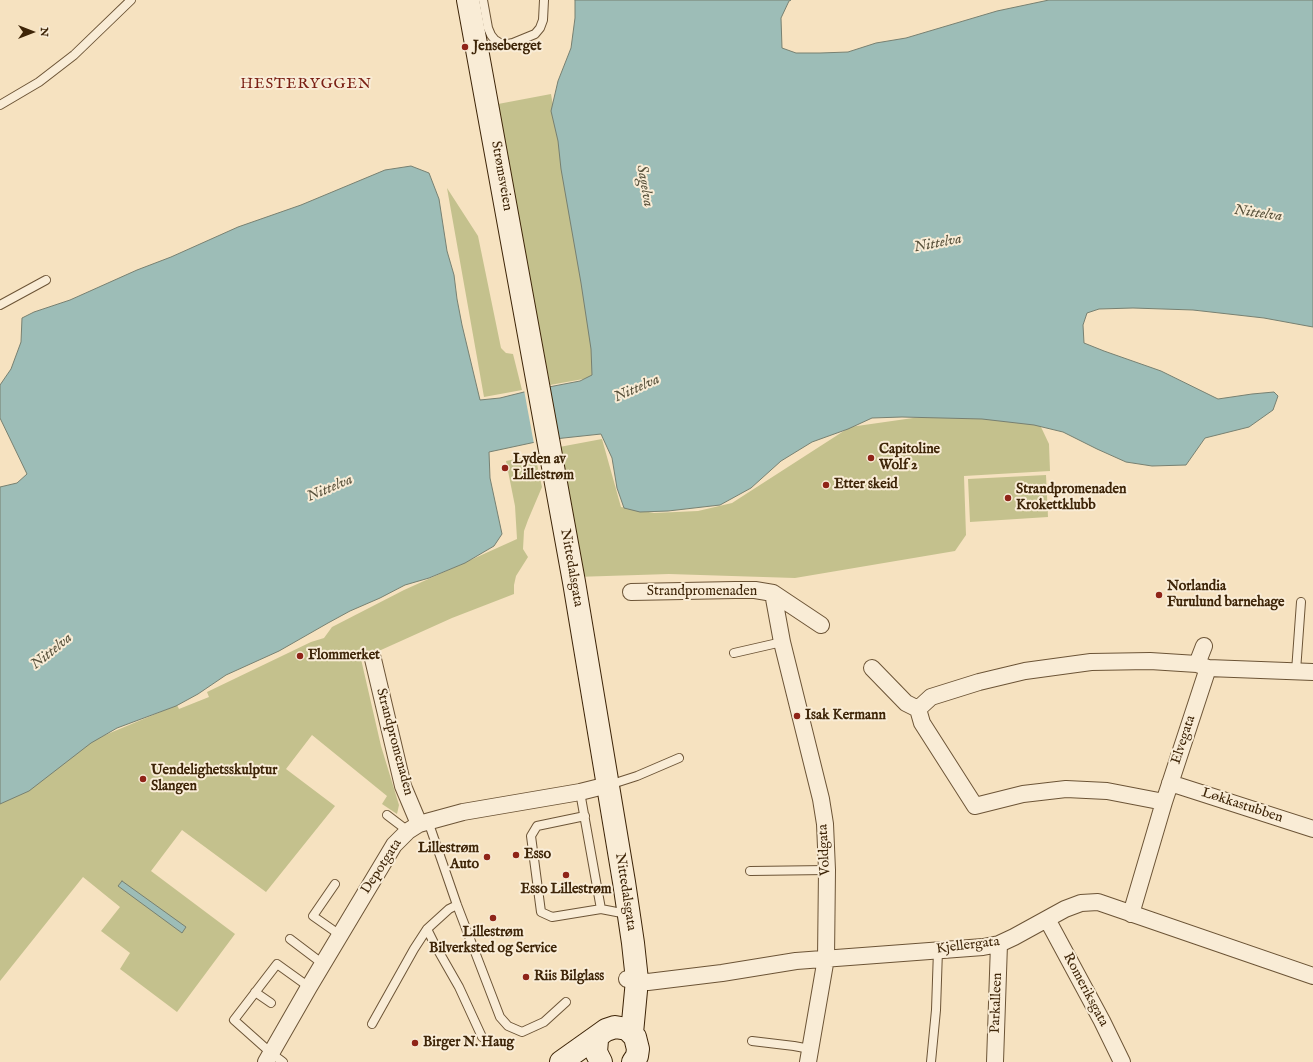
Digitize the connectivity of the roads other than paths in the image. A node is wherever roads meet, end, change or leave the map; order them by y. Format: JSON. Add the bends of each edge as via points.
{"nodes":[{"id":1,"x":130,"y":0,"type":"edge"},
{"id":2,"x":468,"y":0,"type":"edge"},
{"id":3,"x":483,"y":0,"type":"edge"},
{"id":4,"x":544,"y":0,"type":"edge"},
{"id":5,"x":0,"y":105,"type":"edge"},
{"id":6,"x":46,"y":280,"type":"dead end"},
{"id":7,"x":0,"y":306,"type":"edge"},
{"id":8,"x":532,"y":352,"type":"joint"},
{"id":9,"x":631,"y":592,"type":"dead end"},
{"id":10,"x":773,"y":593,"type":"junction"},
{"id":11,"x":1301,"y":602,"type":"dead end"},
{"id":12,"x":821,"y":625,"type":"dead end"},
{"id":13,"x":782,"y":642,"type":"junction"},
{"id":14,"x":1204,"y":646,"type":"dead end"},
{"id":15,"x":734,"y":654,"type":"dead end"},
{"id":16,"x":373,"y":659,"type":"dead end"},
{"id":17,"x":1202,"y":666,"type":"junction"},
{"id":18,"x":872,"y":668,"type":"dead end"},
{"id":19,"x":1296,"y":671,"type":"junction"},
{"id":20,"x":1313,"y":672,"type":"edge"},
{"id":21,"x":918,"y":709,"type":"junction"},
{"id":22,"x":679,"y":758,"type":"dead end"},
{"id":23,"x":1170,"y":784,"type":"junction"},
{"id":24,"x":608,"y":786,"type":"junction"},
{"id":25,"x":580,"y":792,"type":"junction"},
{"id":26,"x":1164,"y":802,"type":"junction"},
{"id":27,"x":387,"y":814,"type":"dead end"},
{"id":28,"x":585,"y":816,"type":"junction"},
{"id":29,"x":418,"y":825,"type":"junction"},
{"id":30,"x":1313,"y":829,"type":"edge"},
{"id":31,"x":827,"y":870,"type":"junction"},
{"id":32,"x":750,"y":871,"type":"dead end"},
{"id":33,"x":335,"y":884,"type":"dead end"},
{"id":34,"x":457,"y":905,"type":"junction"},
{"id":35,"x":601,"y":909,"type":"junction"},
{"id":36,"x":629,"y":914,"type":"junction"},
{"id":37,"x":1131,"y":914,"type":"junction"},
{"id":38,"x":1047,"y":919,"type":"junction"},
{"id":39,"x":427,"y":929,"type":"junction"},
{"id":40,"x":340,"y":935,"type":"junction"},
{"id":41,"x":290,"y":938,"type":"dead end"},
{"id":42,"x":999,"y":944,"type":"junction"},
{"id":43,"x":938,"y":950,"type":"junction"},
{"id":44,"x":826,"y":958,"type":"junction"},
{"id":45,"x":323,"y":964,"type":"junction"},
{"id":46,"x":1313,"y":976,"type":"edge"},
{"id":47,"x":632,"y":979,"type":"junction"},
{"id":48,"x":309,"y":987,"type":"junction"},
{"id":49,"x":255,"y":992,"type":"junction"},
{"id":50,"x":566,"y":1002,"type":"dead end"},
{"id":51,"x":271,"y":1003,"type":"dead end"},
{"id":52,"x":372,"y":1024,"type":"dead end"},
{"id":53,"x":604,"y":1032,"type":"junction"},
{"id":54,"x":632,"y":1033,"type":"junction"},
{"id":55,"x":482,"y":1037,"type":"dead end"},
{"id":56,"x":752,"y":1041,"type":"dead end"},
{"id":57,"x":809,"y":1056,"type":"edge"},
{"id":58,"x":273,"y":1059,"type":"edge"},
{"id":59,"x":561,"y":1062,"type":"edge"},
{"id":60,"x":601,"y":1062,"type":"edge"},
{"id":61,"x":633,"y":1062,"type":"edge"},
{"id":62,"x":931,"y":1062,"type":"edge"},
{"id":63,"x":995,"y":1062,"type":"edge"},
{"id":64,"x":1122,"y":1062,"type":"edge"}],
"edges":[{"from":1,"to":5,"type":"lane","via":[[74,55],[39,82]]},
{"from":2,"to":8,"type":"main road","name":"Strømsveien"},
{"from":3,"to":4,"type":"lane","via":[[491,35],[500,44],[507,45],[529,38],[540,28]]},
{"from":6,"to":7,"type":"lane"},
{"from":8,"to":24,"type":"main road","name":"Nittedalsgata"},
{"from":9,"to":10,"type":"street","name":"Strandpromenaden","via":[[755,590]]},
{"from":10,"to":12,"type":"street"},
{"from":10,"to":13,"type":"street","name":"Voldgata"},
{"from":11,"to":19,"type":"lane"},
{"from":13,"to":15,"type":"lane"},
{"from":13,"to":31,"type":"street","name":"Voldgata","via":[[821,799]]},
{"from":14,"to":17,"type":"street","name":"Elvegata"},
{"from":16,"to":29,"type":"street","name":"Strandpromenaden","via":[[403,786]]},
{"from":17,"to":19,"type":"street"},
{"from":17,"to":21,"type":"street","via":[[1150,661],[1091,662],[1024,671],[931,697]]},
{"from":17,"to":23,"type":"street","name":"Elvegata"},
{"from":18,"to":21,"type":"street","via":[[906,703]]},
{"from":19,"to":20,"type":"street"},
{"from":21,"to":26,"type":"street","via":[[922,723],[975,806],[1023,794],[1066,789],[1107,791]]},
{"from":22,"to":24,"type":"lane"},
{"from":23,"to":26,"type":"street","name":"Elvegata"},
{"from":23,"to":30,"type":"street","name":"Løkkastubben"},
{"from":24,"to":25,"type":"street"},
{"from":24,"to":36,"type":"main road","name":"Nittedalsgata"},
{"from":25,"to":28,"type":"lane"},
{"from":25,"to":29,"type":"street","via":[[463,812]]},
{"from":26,"to":37,"type":"street","name":"Elvegata"},
{"from":27,"to":29,"type":"lane"},
{"from":28,"to":35,"type":"lane"},
{"from":28,"to":35,"type":"lane","via":[[537,826],[531,836],[541,912],[552,917]]},
{"from":29,"to":34,"type":"lane"},
{"from":29,"to":40,"type":"street","name":"Depotgata","via":[[394,845]]},
{"from":31,"to":32,"type":"lane"},
{"from":31,"to":44,"type":"street","name":"Voldgata"},
{"from":33,"to":40,"type":"lane","via":[[313,916]]},
{"from":34,"to":39,"type":"lane"},
{"from":34,"to":50,"type":"lane","via":[[500,1017],[508,1026],[522,1032],[544,1022]]},
{"from":35,"to":36,"type":"lane"},
{"from":36,"to":47,"type":"main road","name":"Nittedalsgata","via":[[634,952]]},
{"from":37,"to":38,"type":"street","name":"Kjellergata","via":[[1098,902],[1081,903]]},
{"from":37,"to":46,"type":"street","name":"Kjellergata"},
{"from":38,"to":42,"type":"street","name":"Kjellergata"},
{"from":38,"to":64,"type":"street","name":"Romeriksgata"},
{"from":39,"to":52,"type":"lane"},
{"from":39,"to":55,"type":"lane","via":[[459,987]]},
{"from":40,"to":45,"type":"street","name":"Depotgata"},
{"from":41,"to":45,"type":"lane"},
{"from":42,"to":43,"type":"street","name":"Kjellergata"},
{"from":42,"to":63,"type":"street","name":"Parkalleen"},
{"from":43,"to":44,"type":"street","name":"Kjellergata"},
{"from":43,"to":62,"type":"lane"},
{"from":44,"to":47,"type":"street","name":"Kjellergata","via":[[664,981]]},
{"from":44,"to":57,"type":"street","name":"Voldgata"},
{"from":45,"to":48,"type":"street","name":"Depotgata"},
{"from":47,"to":53,"type":"main road","name":"Nittedalsgata","via":[[618,1010]]},
{"from":47,"to":54,"type":"main road","name":"Nittedalsgata"},
{"from":48,"to":49,"type":"lane","via":[[277,964]]},
{"from":48,"to":58,"type":"street","name":"Depotgata"},
{"from":49,"to":51,"type":"lane"},
{"from":49,"to":58,"type":"lane","via":[[234,1020]]},
{"from":53,"to":54,"type":"main road","via":[[621,1027]]},
{"from":53,"to":59,"type":"main road"},
{"from":53,"to":60,"type":"main road","via":[[595,1046]]},
{"from":54,"to":61,"type":"main road","via":[[638,1049]]},
{"from":56,"to":57,"type":"lane","via":[[794,1046]]}]}
